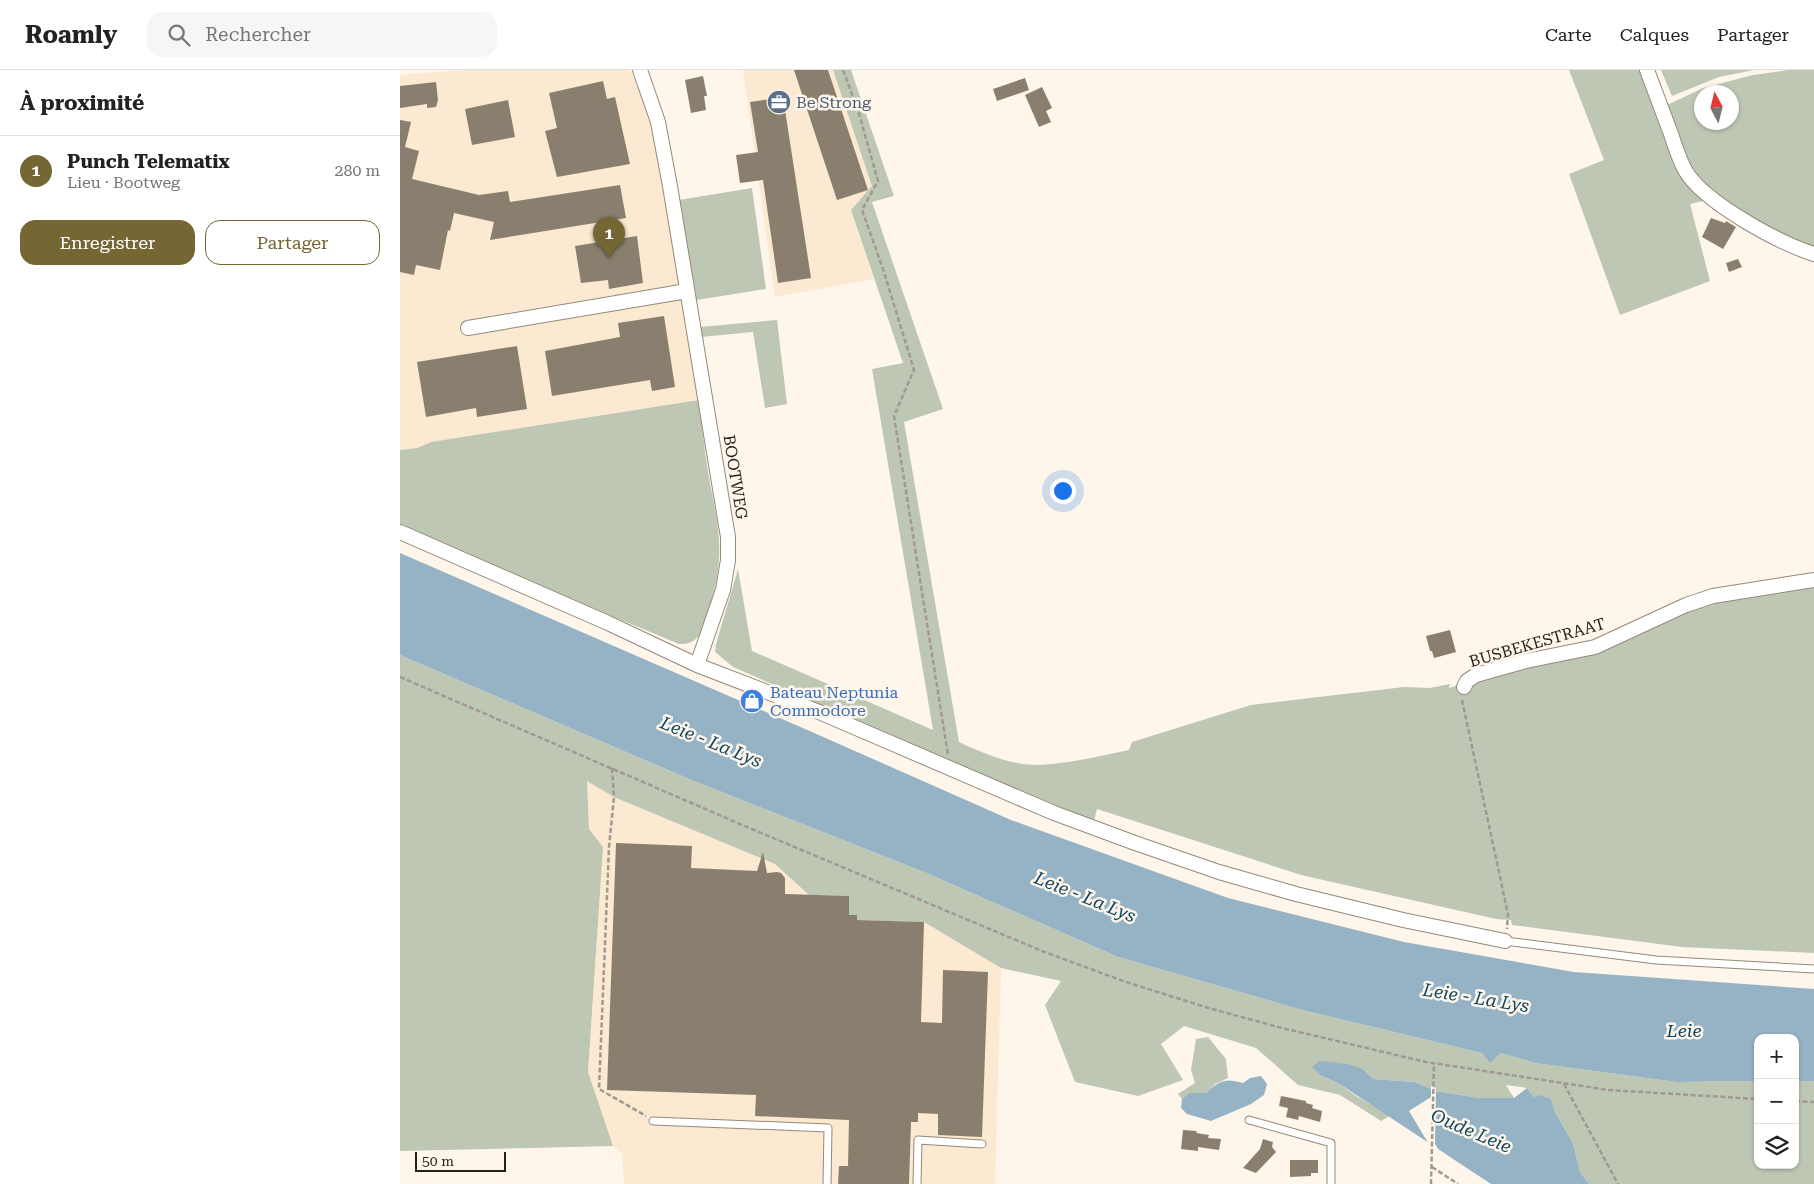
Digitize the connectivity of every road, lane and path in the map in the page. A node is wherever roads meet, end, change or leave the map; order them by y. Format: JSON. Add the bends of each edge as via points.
{"nodes":[{"id":1,"x":640,"y":70,"type":"edge"},
{"id":2,"x":843,"y":70,"type":"edge"},
{"id":3,"x":1647,"y":70,"type":"edge"},
{"id":4,"x":1814,"y":254,"type":"edge"},
{"id":5,"x":687,"y":291,"type":"junction"},
{"id":6,"x":468,"y":328,"type":"dead end"},
{"id":7,"x":400,"y":532,"type":"edge"},
{"id":8,"x":1814,"y":580,"type":"edge"},
{"id":9,"x":697,"y":665,"type":"junction"},
{"id":10,"x":400,"y":677,"type":"edge"},
{"id":11,"x":1464,"y":687,"type":"joint"},
{"id":12,"x":949,"y":767,"type":"junction"},
{"id":13,"x":612,"y":768,"type":"junction"},
{"id":14,"x":1506,"y":941,"type":"junction"},
{"id":15,"x":1814,"y":969,"type":"edge"},
{"id":16,"x":1434,"y":1063,"type":"junction"},
{"id":17,"x":1564,"y":1084,"type":"junction"},
{"id":18,"x":1754,"y":1099,"type":"edge"},
{"id":19,"x":1799,"y":1101,"type":"edge"},
{"id":20,"x":1814,"y":1102,"type":"edge"},
{"id":21,"x":1249,"y":1120,"type":"dead end"},
{"id":22,"x":653,"y":1121,"type":"joint"},
{"id":23,"x":982,"y":1144,"type":"dead end"},
{"id":24,"x":1432,"y":1167,"type":"junction"},
{"id":25,"x":827,"y":1184,"type":"edge"},
{"id":26,"x":917,"y":1184,"type":"edge"},
{"id":27,"x":1331,"y":1184,"type":"edge"},
{"id":28,"x":1431,"y":1184,"type":"edge"},
{"id":29,"x":1458,"y":1184,"type":"edge"},
{"id":30,"x":1618,"y":1184,"type":"edge"}],
"edges":[{"from":1,"to":5,"type":"street","name":"BOOTWEG","via":[[658,122]]},
{"from":2,"to":12,"type":"path","via":[[878,181],[862,210],[914,370],[894,416]]},
{"from":3,"to":4,"type":"street","via":[[1678,155],[1696,185],[1743,220]]},
{"from":5,"to":6,"type":"street"},
{"from":5,"to":9,"type":"street","name":"BOOTWEG","via":[[728,537],[723,590]]},
{"from":7,"to":9,"type":"street"},
{"from":8,"to":11,"type":"street","name":"BUSBEKESTRAAT","via":[[1713,596],[1595,647],[1476,675]]},
{"from":9,"to":12,"type":"street"},
{"from":10,"to":13,"type":"path"},
{"from":11,"to":14,"type":"path","name":"BUSBEKESTRAAT","via":[[1461,698],[1508,914]]},
{"from":12,"to":14,"type":"street","via":[[1054,813],[1219,872],[1403,920]]},
{"from":13,"to":16,"type":"path","via":[[1042,951],[1126,982],[1282,1028]]},
{"from":13,"to":22,"type":"path","via":[[614,797],[599,1089]]},
{"from":14,"to":15,"type":"lane","via":[[1656,960]]},
{"from":16,"to":17,"type":"path"},
{"from":16,"to":24,"type":"path"},
{"from":17,"to":18,"type":"path","via":[[1608,1090]]},
{"from":17,"to":30,"type":"path"},
{"from":19,"to":20,"type":"path"},
{"from":21,"to":27,"type":"lane","via":[[1331,1144]]},
{"from":22,"to":25,"type":"lane","via":[[828,1128]]},
{"from":23,"to":26,"type":"lane","via":[[918,1140]]},
{"from":24,"to":28,"type":"path"},
{"from":24,"to":29,"type":"path"}]}
